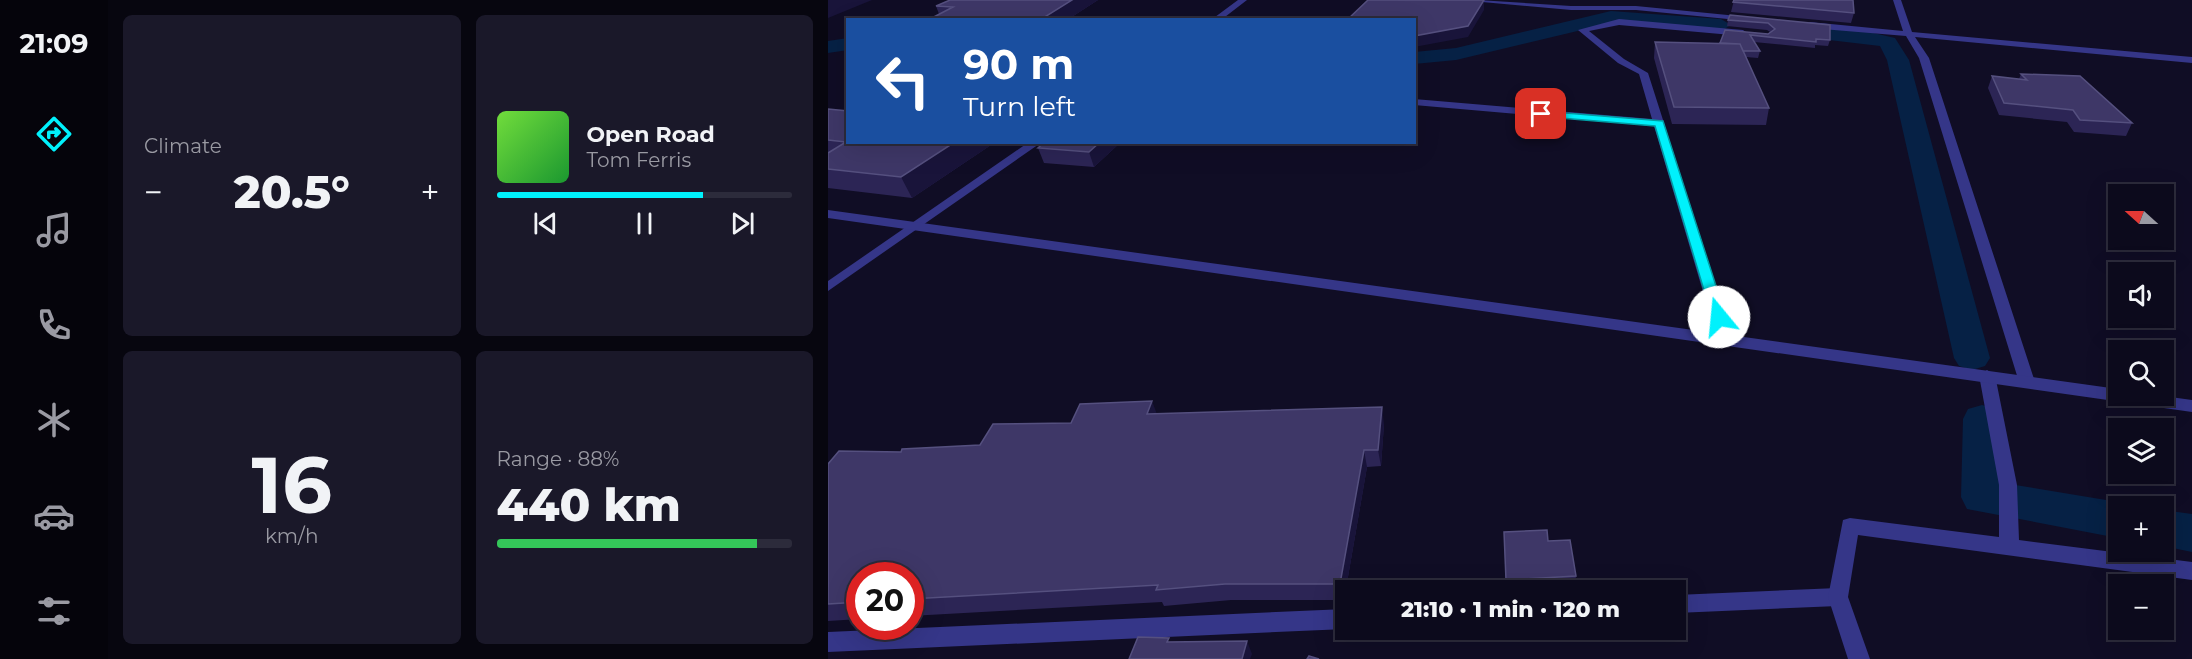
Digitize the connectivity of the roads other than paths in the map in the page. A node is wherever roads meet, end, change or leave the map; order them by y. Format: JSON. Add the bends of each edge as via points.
{"nodes":[{"id":1,"x":1244,"y":0,"type":"edge"},
{"id":2,"x":1482,"y":0,"type":"edge"},
{"id":3,"x":1897,"y":0,"type":"edge"},
{"id":4,"x":1218,"y":18,"type":"edge"},
{"id":5,"x":1738,"y":18,"type":"junction"},
{"id":6,"x":1755,"y":20,"type":"edge"},
{"id":7,"x":1798,"y":24,"type":"edge"},
{"id":8,"x":1735,"y":32,"type":"junction"},
{"id":9,"x":1757,"y":34,"type":"edge"},
{"id":10,"x":1909,"y":35,"type":"junction"},
{"id":11,"x":2192,"y":60,"type":"edge"},
{"id":12,"x":1416,"y":102,"type":"edge"},
{"id":13,"x":1659,"y":123,"type":"junction"},
{"id":14,"x":1034,"y":144,"type":"edge"},
{"id":15,"x":828,"y":214,"type":"edge"},
{"id":16,"x":916,"y":226,"type":"junction"},
{"id":17,"x":828,"y":287,"type":"edge"},
{"id":18,"x":1725,"y":339,"type":"junction"},
{"id":19,"x":1987,"y":375,"type":"junction"},
{"id":20,"x":2026,"y":382,"type":"junction"},
{"id":21,"x":2108,"y":394,"type":"edge"},
{"id":22,"x":2174,"y":403,"type":"edge"},
{"id":23,"x":2192,"y":406,"type":"edge"},
{"id":24,"x":2009,"y":547,"type":"junction"},
{"id":25,"x":2192,"y":571,"type":"edge"},
{"id":26,"x":1838,"y":597,"type":"junction"},
{"id":27,"x":1686,"y":604,"type":"edge"},
{"id":28,"x":1335,"y":619,"type":"edge"},
{"id":29,"x":828,"y":642,"type":"edge"},
{"id":30,"x":1859,"y":659,"type":"edge"}],
"edges":[{"from":1,"to":4,"type":"street"},
{"from":2,"to":5,"type":"street"},
{"from":3,"to":10,"type":"street"},
{"from":5,"to":6,"type":"street"},
{"from":5,"to":8,"type":"street"},
{"from":7,"to":10,"type":"street"},
{"from":8,"to":9,"type":"street"},
{"from":8,"to":13,"type":"street","via":[[1619,22],[1582,30],[1643,73]]},
{"from":10,"to":11,"type":"street"},
{"from":10,"to":20,"type":"street","via":[[1924,58]]},
{"from":12,"to":13,"type":"street"},
{"from":13,"to":18,"type":"street"},
{"from":14,"to":16,"type":"street"},
{"from":15,"to":16,"type":"street"},
{"from":16,"to":17,"type":"street"},
{"from":16,"to":18,"type":"street"},
{"from":18,"to":19,"type":"street"},
{"from":19,"to":20,"type":"street"},
{"from":19,"to":24,"type":"street","via":[[2008,485]]},
{"from":20,"to":21,"type":"street"},
{"from":22,"to":23,"type":"street"},
{"from":24,"to":25,"type":"street"},
{"from":24,"to":26,"type":"street","via":[[1851,526]]},
{"from":26,"to":27,"type":"street"},
{"from":26,"to":30,"type":"street"},
{"from":28,"to":29,"type":"street"}]}
